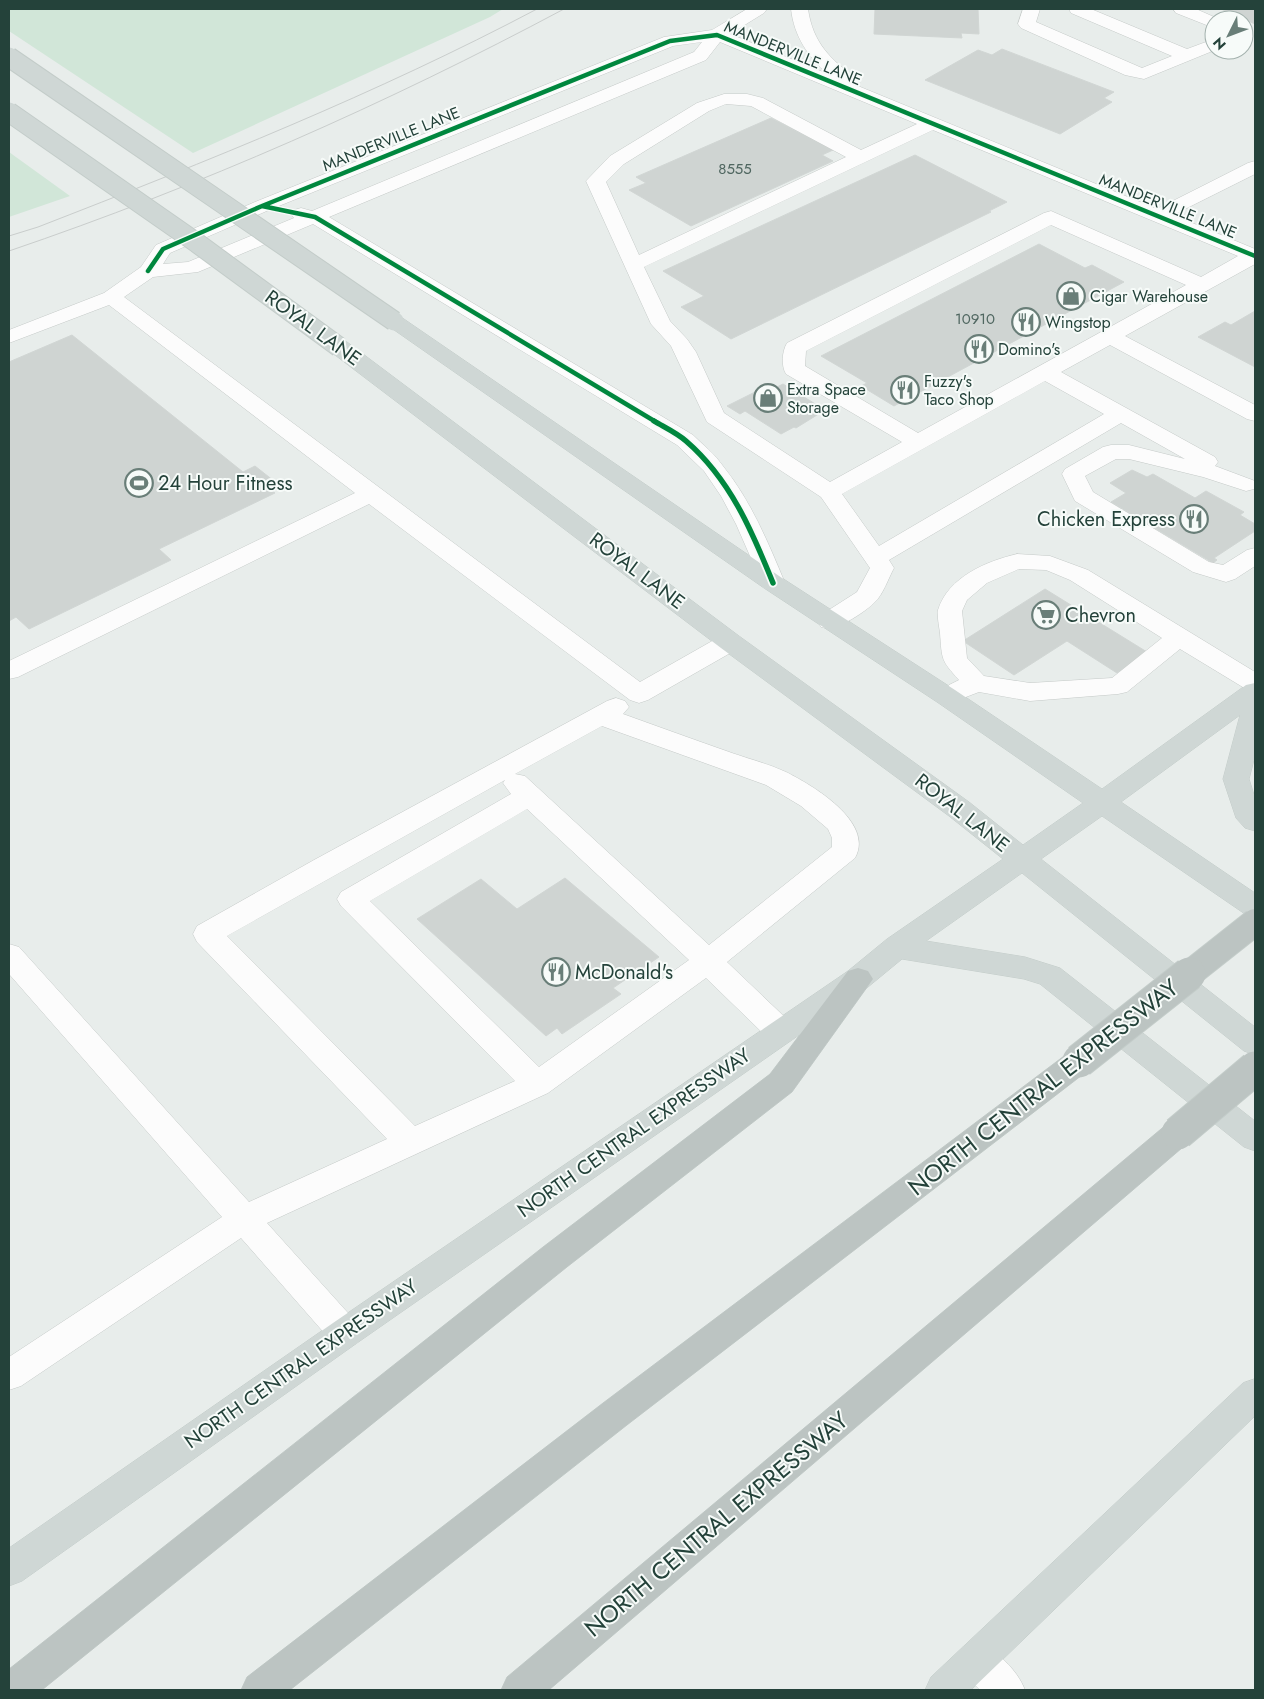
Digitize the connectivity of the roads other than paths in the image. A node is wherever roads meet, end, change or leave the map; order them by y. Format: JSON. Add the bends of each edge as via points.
{"nodes":[{"id":1,"x":758,"y":9,"type":"edge"},
{"id":2,"x":800,"y":9,"type":"edge"},
{"id":3,"x":1032,"y":9,"type":"edge"},
{"id":4,"x":1077,"y":9,"type":"edge"},
{"id":5,"x":1182,"y":9,"type":"edge"},
{"id":6,"x":1204,"y":19,"type":"edge"},
{"id":7,"x":717,"y":35,"type":"junction"},
{"id":8,"x":1204,"y":49,"type":"edge"},
{"id":9,"x":1188,"y":56,"type":"junction"},
{"id":10,"x":9,"y":57,"type":"edge"},
{"id":11,"x":883,"y":104,"type":"junction"},
{"id":12,"x":9,"y":112,"type":"edge"},
{"id":13,"x":931,"y":124,"type":"junction"},
{"id":14,"x":861,"y":157,"type":"junction"},
{"id":15,"x":1255,"y":167,"type":"edge"},
{"id":16,"x":262,"y":206,"type":"junction"},
{"id":17,"x":1157,"y":216,"type":"junction"},
{"id":18,"x":315,"y":217,"type":"junction"},
{"id":19,"x":1255,"y":256,"type":"edge"},
{"id":20,"x":633,"y":265,"type":"junction"},
{"id":21,"x":148,"y":271,"type":"junction"},
{"id":22,"x":1202,"y":284,"type":"junction"},
{"id":23,"x":111,"y":297,"type":"junction"},
{"id":24,"x":1109,"y":336,"type":"junction"},
{"id":25,"x":9,"y":337,"type":"edge"},
{"id":26,"x":1044,"y":372,"type":"junction"},
{"id":27,"x":1120,"y":414,"type":"junction"},
{"id":28,"x":1255,"y":414,"type":"edge"},
{"id":29,"x":919,"y":443,"type":"junction"},
{"id":30,"x":1251,"y":487,"type":"edge"},
{"id":31,"x":829,"y":492,"type":"junction"},
{"id":32,"x":371,"y":494,"type":"junction"},
{"id":33,"x":1255,"y":555,"type":"edge"},
{"id":34,"x":876,"y":558,"type":"junction"},
{"id":35,"x":773,"y":583,"type":"junction"},
{"id":36,"x":830,"y":621,"type":"junction"},
{"id":37,"x":1179,"y":637,"type":"junction"},
{"id":38,"x":730,"y":642,"type":"junction"},
{"id":39,"x":9,"y":671,"type":"edge"},
{"id":40,"x":976,"y":683,"type":"junction"},
{"id":41,"x":1255,"y":683,"type":"edge"},
{"id":42,"x":1255,"y":691,"type":"edge"},
{"id":43,"x":639,"y":694,"type":"junction"},
{"id":44,"x":946,"y":696,"type":"junction"},
{"id":45,"x":1255,"y":707,"type":"edge"},
{"id":46,"x":602,"y":716,"type":"junction"},
{"id":47,"x":502,"y":770,"type":"junction"},
{"id":48,"x":529,"y":796,"type":"junction"},
{"id":49,"x":1102,"y":803,"type":"junction"},
{"id":50,"x":1255,"y":821,"type":"edge"},
{"id":51,"x":1021,"y":859,"type":"junction"},
{"id":52,"x":1255,"y":907,"type":"edge"},
{"id":53,"x":1255,"y":922,"type":"edge"},
{"id":54,"x":897,"y":947,"type":"junction"},
{"id":55,"x":9,"y":955,"type":"edge"},
{"id":56,"x":707,"y":962,"type":"junction"},
{"id":57,"x":858,"y":979,"type":"junction"},
{"id":58,"x":780,"y":1032,"type":"junction"},
{"id":59,"x":1255,"y":1043,"type":"edge"},
{"id":60,"x":1255,"y":1068,"type":"edge"},
{"id":61,"x":537,"y":1084,"type":"junction"},
{"id":62,"x":1255,"y":1138,"type":"edge"},
{"id":63,"x":410,"y":1142,"type":"junction"},
{"id":64,"x":244,"y":1219,"type":"junction"},
{"id":65,"x":345,"y":1333,"type":"junction"},
{"id":66,"x":9,"y":1375,"type":"edge"},
{"id":67,"x":1255,"y":1394,"type":"edge"},
{"id":68,"x":9,"y":1569,"type":"edge"},
{"id":69,"x":976,"y":1660,"type":"junction"},
{"id":70,"x":12,"y":1690,"type":"edge"},
{"id":71,"x":260,"y":1690,"type":"edge"},
{"id":72,"x":520,"y":1690,"type":"edge"},
{"id":73,"x":944,"y":1690,"type":"edge"},
{"id":74,"x":1006,"y":1690,"type":"edge"}],
"edges":[{"from":1,"to":7,"type":"street","name":"MANDERVILLE LANE"},
{"from":2,"to":11,"type":"street","via":[[804,31],[815,52],[843,77]]},
{"from":3,"to":9,"type":"street","via":[[1027,24],[1131,71],[1144,74]]},
{"from":4,"to":9,"type":"street"},
{"from":5,"to":6,"type":"street"},
{"from":7,"to":11,"type":"street","name":"MANDERVILLE LANE"},
{"from":7,"to":16,"type":"street","name":"MANDERVILLE LANE","via":[[670,41]]},
{"from":7,"to":18,"type":"street","name":"MANDERVILLE LANE","via":[[700,56]]},
{"from":8,"to":9,"type":"street"},
{"from":10,"to":35,"type":"main road","bridge":true},
{"from":11,"to":13,"type":"street","name":"MANDERVILLE LANE"},
{"from":12,"to":38,"type":"main road","name":"ROYAL LANE","bridge":true,"via":[[339,346]]},
{"from":13,"to":14,"type":"street"},
{"from":13,"to":17,"type":"street","name":"MANDERVILLE LANE"},
{"from":14,"to":20,"type":"street"},
{"from":14,"to":20,"type":"street","via":[[757,102],[724,99],[703,107],[617,160],[596,181]]},
{"from":15,"to":17,"type":"street"},
{"from":16,"to":18,"type":"street"},
{"from":16,"to":21,"type":"street","name":"MANDERVILLE LANE","via":[[163,250]]},
{"from":17,"to":19,"type":"street","name":"MANDERVILLE LANE"},
{"from":18,"to":21,"type":"street","name":"MANDERVILLE LANE","via":[[191,268]]},
{"from":18,"to":35,"type":"street","via":[[685,440],[713,468],[734,497]]},
{"from":19,"to":22,"type":"street"},
{"from":20,"to":31,"type":"street","via":[[662,324],[685,352],[715,417]]},
{"from":21,"to":23,"type":"street"},
{"from":22,"to":24,"type":"street"},
{"from":22,"to":29,"type":"street","via":[[1051,217],[795,348],[794,369]]},
{"from":23,"to":25,"type":"street"},
{"from":23,"to":32,"type":"street"},
{"from":24,"to":26,"type":"street"},
{"from":24,"to":28,"type":"street"},
{"from":26,"to":27,"type":"street"},
{"from":26,"to":29,"type":"street"},
{"from":27,"to":30,"type":"street"},
{"from":27,"to":34,"type":"street"},
{"from":29,"to":31,"type":"street"},
{"from":30,"to":33,"type":"street","via":[[1210,472],[1129,452],[1111,452],[1073,474],[1083,496],[1201,567],[1226,574]]},
{"from":31,"to":34,"type":"street"},
{"from":32,"to":39,"type":"street"},
{"from":32,"to":43,"type":"street"},
{"from":34,"to":36,"type":"street","via":[[882,568],[866,597]]},
{"from":35,"to":36,"type":"main road"},
{"from":36,"to":44,"type":"main road"},
{"from":37,"to":40,"type":"street","via":[[1118,686],[1030,692]]},
{"from":37,"to":40,"type":"street","via":[[1079,575],[1050,563],[1017,561],[978,578],[957,596],[950,612],[955,660]]},
{"from":37,"to":41,"type":"street"},
{"from":38,"to":43,"type":"street"},
{"from":38,"to":51,"type":"main road","name":"ROYAL LANE","via":[[960,809]]},
{"from":40,"to":44,"type":"street"},
{"from":42,"to":49,"type":"main road","name":"NORTH CENTRAL EXPRESSWAY"},
{"from":43,"to":46,"type":"street"},
{"from":44,"to":49,"type":"main road"},
{"from":45,"to":50,"type":"main road","via":[[1236,779],[1246,811]]},
{"from":46,"to":47,"type":"street"},
{"from":46,"to":56,"type":"street","via":[[775,778],[811,799],[838,823],[846,838],[845,851]]},
{"from":47,"to":48,"type":"street"},
{"from":47,"to":63,"type":"street","via":[[207,934]]},
{"from":48,"to":56,"type":"street"},
{"from":48,"to":61,"type":"street","via":[[351,899]]},
{"from":49,"to":51,"type":"main road","name":"NORTH CENTRAL EXPRESSWAY"},
{"from":49,"to":52,"type":"main road"},
{"from":51,"to":54,"type":"main road","name":"NORTH CENTRAL EXPRESSWAY"},
{"from":51,"to":59,"type":"main road","name":"ROYAL LANE"},
{"from":53,"to":71,"type":"highway","name":"NORTH CENTRAL EXPRESSWAY","bridge":true},
{"from":54,"to":57,"type":"main road","name":"NORTH CENTRAL EXPRESSWAY"},
{"from":54,"to":62,"type":"main road","via":[[1025,968],[1050,976]]},
{"from":55,"to":64,"type":"street"},
{"from":56,"to":58,"type":"street"},
{"from":56,"to":61,"type":"street"},
{"from":57,"to":58,"type":"main road","name":"NORTH CENTRAL EXPRESSWAY"},
{"from":57,"to":70,"type":"highway","via":[[781,1083],[555,1257]]},
{"from":58,"to":65,"type":"main road","name":"NORTH CENTRAL EXPRESSWAY"},
{"from":60,"to":72,"type":"highway","name":"NORTH CENTRAL EXPRESSWAY","bridge":true},
{"from":61,"to":63,"type":"street"},
{"from":63,"to":64,"type":"street"},
{"from":64,"to":65,"type":"street"},
{"from":64,"to":66,"type":"street"},
{"from":65,"to":68,"type":"main road","name":"NORTH CENTRAL EXPRESSWAY"},
{"from":67,"to":69,"type":"main road"},
{"from":69,"to":73,"type":"main road"},
{"from":69,"to":74,"type":"street"}]}
